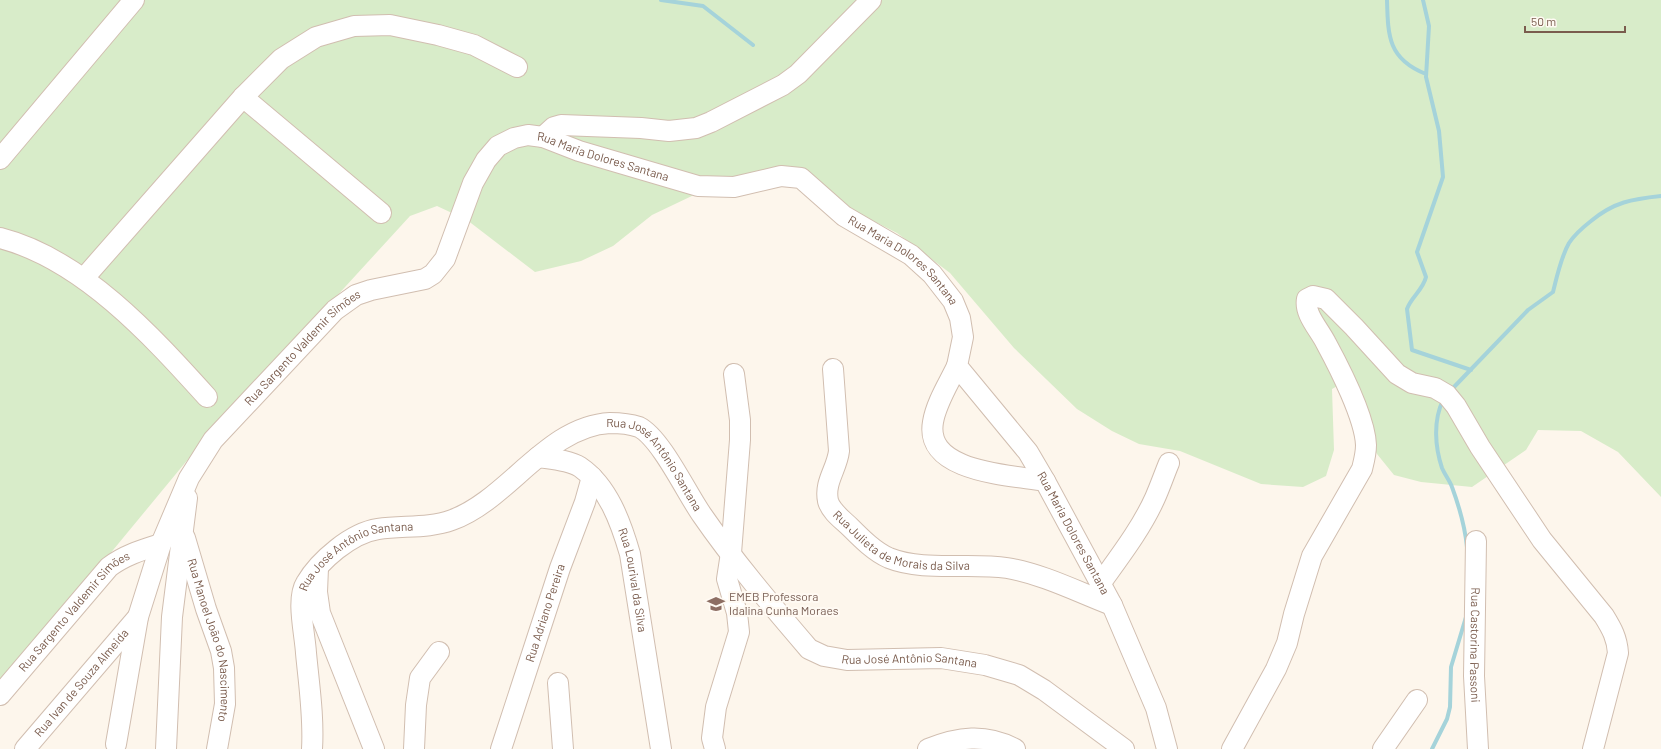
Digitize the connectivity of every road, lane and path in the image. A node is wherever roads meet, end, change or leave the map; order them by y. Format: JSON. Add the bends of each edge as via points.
{"nodes":[{"id":1,"x":134,"y":0,"type":"edge"},
{"id":2,"x":871,"y":0,"type":"edge"},
{"id":3,"x":517,"y":66,"type":"dead end"},
{"id":4,"x":243,"y":97,"type":"junction"},
{"id":5,"x":542,"y":137,"type":"junction"},
{"id":6,"x":0,"y":159,"type":"edge"},
{"id":7,"x":381,"y":213,"type":"dead end"},
{"id":8,"x":0,"y":238,"type":"edge"},
{"id":9,"x":445,"y":259,"type":"joint"},
{"id":10,"x":84,"y":278,"type":"junction"},
{"id":11,"x":957,"y":366,"type":"junction"},
{"id":12,"x":833,"y":369,"type":"dead end"},
{"id":13,"x":734,"y":374,"type":"dead end"},
{"id":14,"x":207,"y":397,"type":"dead end"},
{"id":15,"x":538,"y":457,"type":"junction"},
{"id":16,"x":1169,"y":463,"type":"dead end"},
{"id":17,"x":592,"y":477,"type":"junction"},
{"id":18,"x":189,"y":478,"type":"junction"},
{"id":19,"x":1046,"y":481,"type":"junction"},
{"id":20,"x":183,"y":532,"type":"junction"},
{"id":21,"x":1476,"y":540,"type":"dead end"},
{"id":22,"x":160,"y":544,"type":"junction"},
{"id":23,"x":731,"y":553,"type":"junction"},
{"id":24,"x":319,"y":566,"type":"junction"},
{"id":25,"x":1100,"y":584,"type":"junction"},
{"id":26,"x":1112,"y":605,"type":"junction"},
{"id":27,"x":138,"y":617,"type":"junction"},
{"id":28,"x":439,"y":652,"type":"dead end"},
{"id":29,"x":558,"y":684,"type":"dead end"},
{"id":30,"x":0,"y":695,"type":"edge"},
{"id":31,"x":1417,"y":700,"type":"dead end"},
{"id":32,"x":1477,"y":717,"type":"junction"},
{"id":33,"x":116,"y":744,"type":"dead end"},
{"id":34,"x":164,"y":746,"type":"edge"},
{"id":35,"x":25,"y":749,"type":"edge"},
{"id":36,"x":217,"y":749,"type":"edge"},
{"id":37,"x":312,"y":749,"type":"edge"},
{"id":38,"x":374,"y":749,"type":"edge"},
{"id":39,"x":414,"y":749,"type":"edge"},
{"id":40,"x":501,"y":749,"type":"edge"},
{"id":41,"x":563,"y":749,"type":"edge"},
{"id":42,"x":661,"y":749,"type":"edge"},
{"id":43,"x":714,"y":749,"type":"edge"},
{"id":44,"x":928,"y":749,"type":"edge"},
{"id":45,"x":1015,"y":749,"type":"edge"},
{"id":46,"x":1124,"y":749,"type":"edge"},
{"id":47,"x":1167,"y":749,"type":"edge"},
{"id":48,"x":1232,"y":749,"type":"edge"},
{"id":49,"x":1383,"y":749,"type":"edge"},
{"id":50,"x":1478,"y":749,"type":"edge"},
{"id":51,"x":1486,"y":749,"type":"edge"},
{"id":52,"x":1593,"y":749,"type":"edge"}],
"edges":[{"from":1,"to":6,"type":"street"},
{"from":2,"to":5,"type":"street","via":[[798,74],[783,85],[711,122],[696,128],[669,131],[561,125]]},
{"from":3,"to":4,"type":"street","via":[[474,45],[438,35],[390,25],[354,26],[316,37],[281,59]]},
{"from":4,"to":7,"type":"street"},
{"from":4,"to":10,"type":"street"},
{"from":5,"to":9,"type":"street","name":"Rua Maria Dolores Santana","via":[[528,135],[514,138],[498,146],[486,160],[473,183]]},
{"from":5,"to":11,"type":"street","name":"Rua Maria Dolores Santana","via":[[579,151],[698,186],[734,187],[782,176],[801,178],[844,216],[911,255],[932,274],[953,301],[960,318],[963,337]]},
{"from":8,"to":10,"type":"street","via":[[44,254]]},
{"from":9,"to":18,"type":"street","name":"Rua Sargento Valdemir Simões","via":[[433,274],[425,279],[364,293],[346,301],[335,310],[213,440]]},
{"from":10,"to":14,"type":"street","via":[[136,324]]},
{"from":11,"to":19,"type":"street","name":"Rua Maria Dolores Santana","via":[[1028,452]]},
{"from":11,"to":19,"type":"street","via":[[933,422],[936,443],[942,452],[965,466]]},
{"from":12,"to":26,"type":"street","name":"Rua Julieta de Morais da Silva","via":[[839,451],[828,484],[828,501],[832,510],[867,543],[889,558],[915,564],[1006,568],[1028,573]]},
{"from":13,"to":23,"type":"street","via":[[740,440]]},
{"from":15,"to":17,"type":"street","name":"Rua Lourival da Silva","via":[[579,466]]},
{"from":15,"to":23,"type":"street","name":"Rua José Antônio Santana","via":[[576,431],[598,424],[620,423],[639,428],[654,441],[702,515]]},
{"from":15,"to":24,"type":"street","name":"Rua José Antônio Santana","via":[[474,510],[452,520],[429,526],[375,529],[355,536]]},
{"from":16,"to":25,"type":"street","via":[[1155,498],[1132,540]]},
{"from":17,"to":40,"type":"street","name":"Rua Adriano Pereira"},
{"from":17,"to":42,"type":"street","name":"Rua Lourival da Silva","via":[[621,525],[630,554]]},
{"from":18,"to":20,"type":"street","name":"Rua Manoel João do Nascimento"},
{"from":18,"to":22,"type":"street","name":"Rua Sargento Valdemir Simões"},
{"from":19,"to":25,"type":"street","name":"Rua Maria Dolores Santana"},
{"from":20,"to":34,"type":"street","name":"Rua Manoel João do Nascimento","via":[[172,617]]},
{"from":20,"to":36,"type":"street","name":"Rua Manoel João do Nascimento","via":[[224,668],[225,704]]},
{"from":21,"to":32,"type":"street","name":"Rua Castorina Passoni","via":[[1474,676]]},
{"from":22,"to":27,"type":"street","name":"Rua Sargento Valdemir Simões"},
{"from":22,"to":30,"type":"street","name":"Rua Sargento Valdemir Simões","via":[[132,553],[109,567]]},
{"from":23,"to":43,"type":"street","via":[[727,579],[737,613],[738,632],[716,706],[712,738]]},
{"from":23,"to":46,"type":"street","name":"Rua José Antônio Santana","via":[[809,649],[824,656],[847,660],[941,658],[984,665],[1019,675],[1044,690]]},
{"from":24,"to":37,"type":"street","name":"Rua José Antônio Santana","via":[[305,585],[301,605]]},
{"from":24,"to":38,"type":"street","via":[[317,592],[320,612]]},
{"from":25,"to":26,"type":"street","name":"Rua Maria Dolores Santana"},
{"from":26,"to":47,"type":"street","name":"Rua Maria Dolores Santana","via":[[1156,708]]},
{"from":27,"to":33,"type":"street","name":"Rua Sargento Valdemir Simões"},
{"from":27,"to":35,"type":"street","name":"Rua Ivan de Souza Almeida"},
{"from":28,"to":39,"type":"street","via":[[420,678]]},
{"from":29,"to":41,"type":"street"},
{"from":31,"to":49,"type":"street"},
{"from":32,"to":50,"type":"street","name":"Rua Castorina Passoni"},
{"from":32,"to":51,"type":"street"},
{"from":44,"to":45,"type":"street","via":[[960,738],[981,737],[1002,742]]},
{"from":48,"to":52,"type":"street","via":[[1276,669],[1287,643],[1312,556],[1362,469],[1366,457],[1366,444],[1358,412],[1326,343],[1307,310],[1307,299],[1314,296],[1326,299],[1397,374],[1412,383],[1435,388],[1447,395],[1542,540],[1613,629],[1618,652]]}]}
